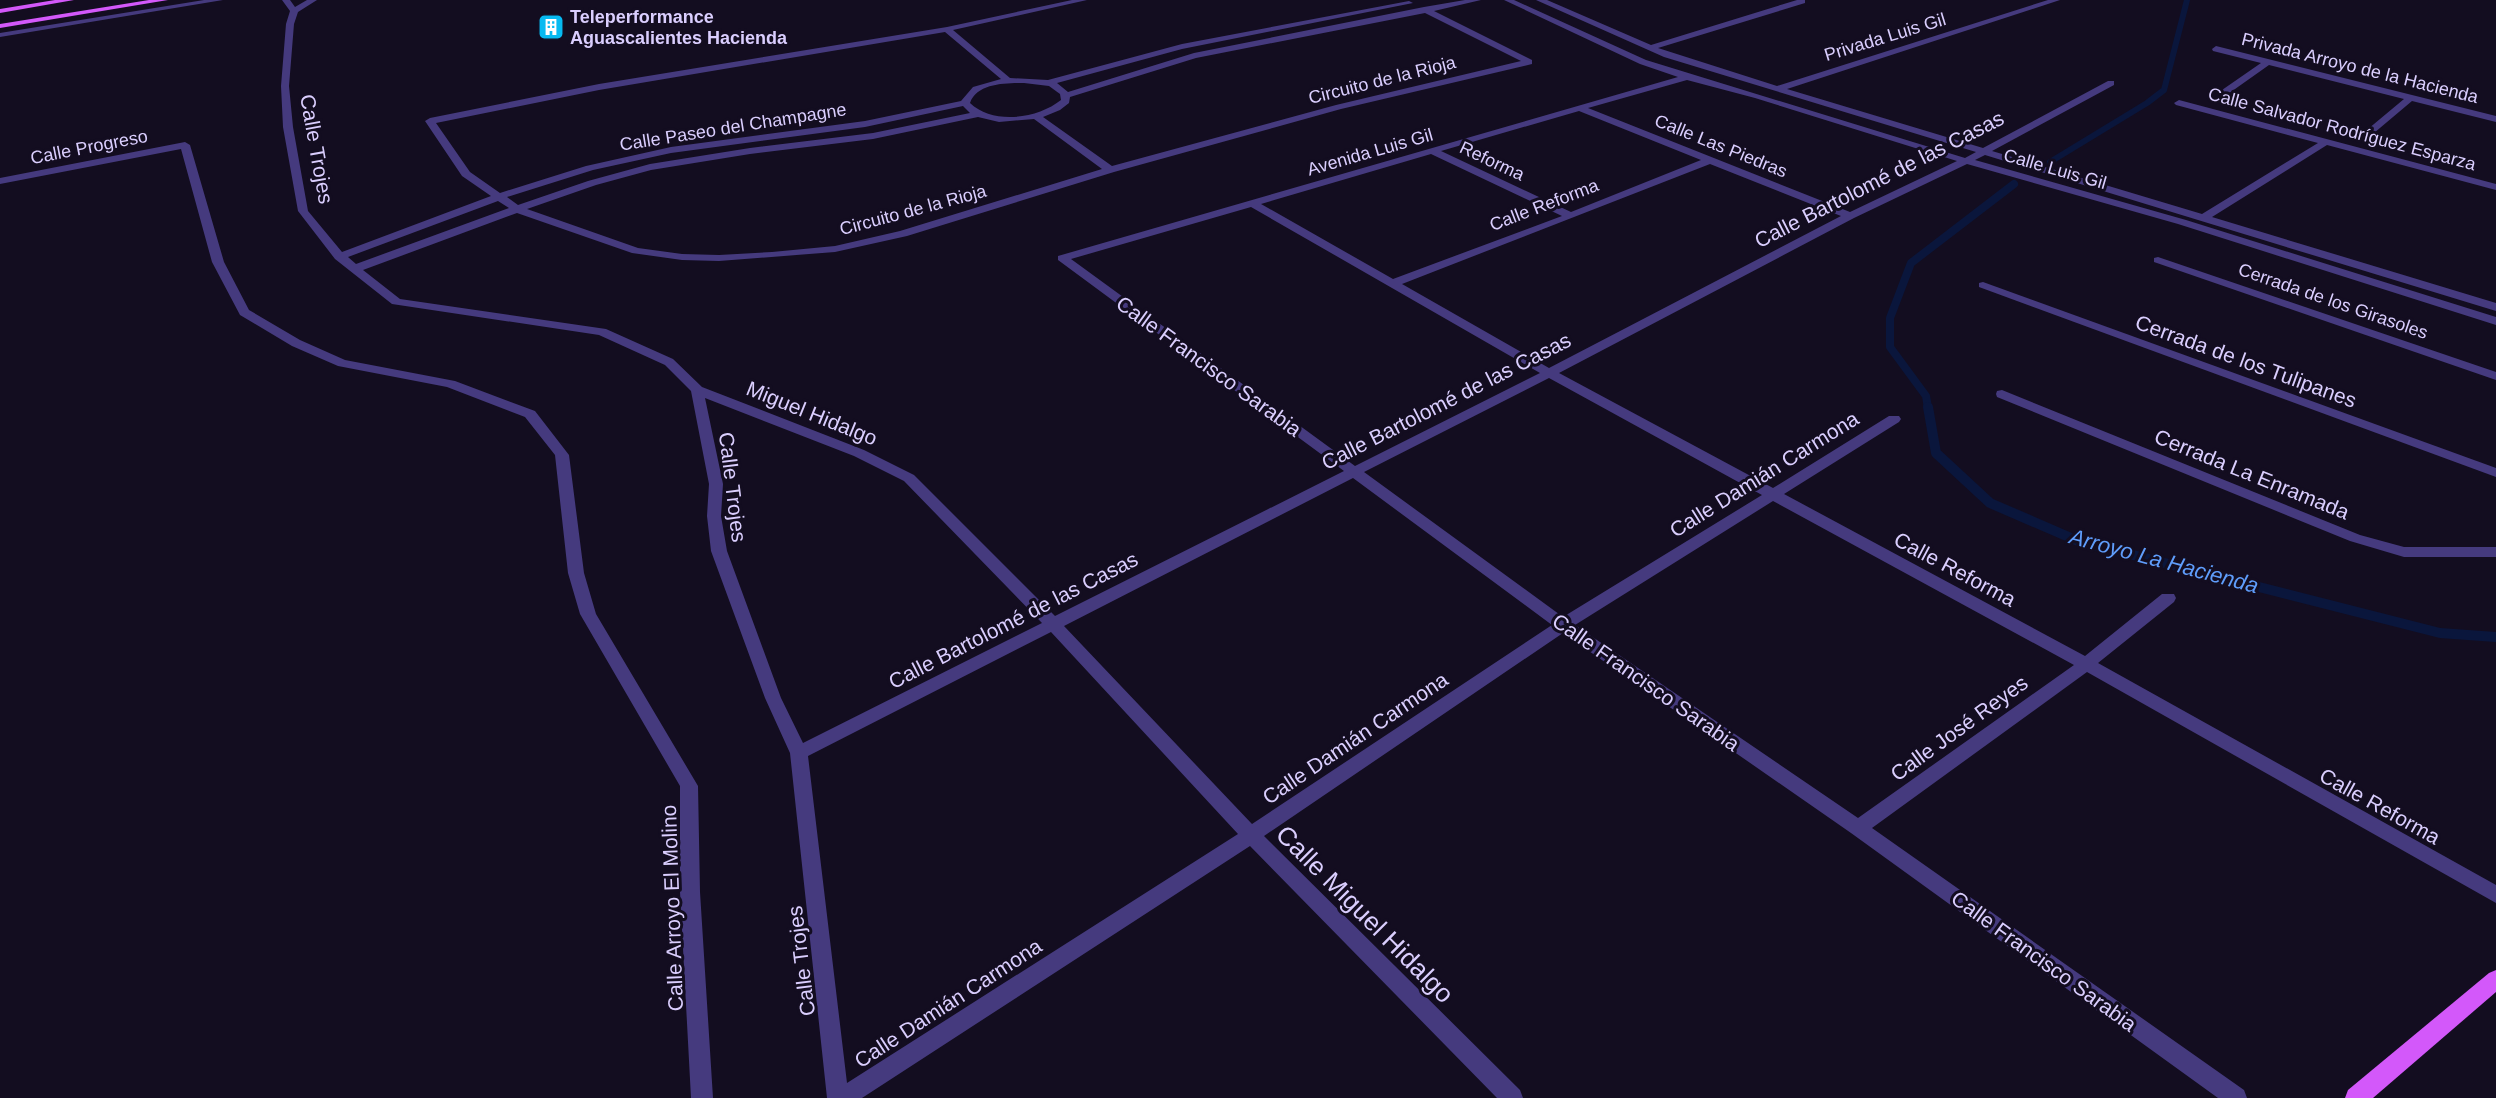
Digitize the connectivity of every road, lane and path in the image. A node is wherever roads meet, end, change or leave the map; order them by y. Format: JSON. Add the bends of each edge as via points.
{"nodes":[{"id":1,"x":70,"y":0,"type":"edge"},
{"id":2,"x":164,"y":0,"type":"edge"},
{"id":3,"x":219,"y":0,"type":"edge"},
{"id":4,"x":313,"y":0,"type":"edge"},
{"id":5,"x":1083,"y":0,"type":"edge"},
{"id":6,"x":1477,"y":0,"type":"edge"},
{"id":7,"x":1508,"y":0,"type":"edge"},
{"id":8,"x":1540,"y":0,"type":"edge"},
{"id":9,"x":2056,"y":0,"type":"edge"},
{"id":10,"x":1408,"y":1,"type":"edge"},
{"id":11,"x":1802,"y":1,"type":"edge"},
{"id":12,"x":1425,"y":5,"type":"edge"},
{"id":13,"x":290,"y":6,"type":"edge"},
{"id":14,"x":0,"y":11,"type":"edge"},
{"id":15,"x":0,"y":26,"type":"edge"},
{"id":16,"x":947,"y":29,"type":"junction"},
{"id":17,"x":0,"y":35,"type":"edge"},
{"id":18,"x":1650,"y":48,"type":"junction"},
{"id":19,"x":2216,"y":49,"type":"dead end"},
{"id":20,"x":2268,"y":62,"type":"junction"},
{"id":21,"x":1687,"y":76,"type":"junction"},
{"id":22,"x":1008,"y":81,"type":"junction"},
{"id":23,"x":1049,"y":83,"type":"junction"},
{"id":24,"x":2111,"y":83,"type":"dead end"},
{"id":25,"x":1778,"y":88,"type":"junction"},
{"id":26,"x":2225,"y":93,"type":"dead end"},
{"id":27,"x":1066,"y":95,"type":"junction"},
{"id":28,"x":1758,"y":96,"type":"junction"},
{"id":29,"x":2411,"y":97,"type":"junction"},
{"id":30,"x":965,"y":103,"type":"junction"},
{"id":31,"x":2179,"y":103,"type":"dead end"},
{"id":32,"x":1579,"y":108,"type":"junction"},
{"id":33,"x":977,"y":114,"type":"junction"},
{"id":34,"x":1036,"y":116,"type":"junction"},
{"id":35,"x":2496,"y":119,"type":"edge"},
{"id":36,"x":2371,"y":131,"type":"dead end"},
{"id":37,"x":2326,"y":142,"type":"junction"},
{"id":38,"x":185,"y":145,"type":"joint"},
{"id":39,"x":1432,"y":151,"type":"junction"},
{"id":40,"x":1981,"y":152,"type":"junction"},
{"id":41,"x":1710,"y":160,"type":"junction"},
{"id":42,"x":1966,"y":161,"type":"junction"},
{"id":43,"x":1110,"y":170,"type":"junction"},
{"id":44,"x":0,"y":181,"type":"edge"},
{"id":45,"x":2496,"y":186,"type":"edge"},
{"id":46,"x":498,"y":197,"type":"junction"},
{"id":47,"x":1251,"y":203,"type":"junction"},
{"id":48,"x":517,"y":209,"type":"junction"},
{"id":49,"x":1571,"y":216,"type":"junction"},
{"id":50,"x":1850,"y":216,"type":"junction"},
{"id":51,"x":2205,"y":217,"type":"junction"},
{"id":52,"x":339,"y":257,"type":"junction"},
{"id":53,"x":1062,"y":258,"type":"joint"},
{"id":54,"x":2158,"y":260,"type":"dead end"},
{"id":55,"x":354,"y":269,"type":"junction"},
{"id":56,"x":1391,"y":284,"type":"junction"},
{"id":57,"x":1983,"y":285,"type":"dead end"},
{"id":58,"x":2496,"y":308,"type":"edge"},
{"id":59,"x":2496,"y":321,"type":"edge"},
{"id":60,"x":1550,"y":373,"type":"junction"},
{"id":61,"x":2496,"y":376,"type":"edge"},
{"id":62,"x":697,"y":390,"type":"junction"},
{"id":63,"x":2002,"y":394,"type":"dead end"},
{"id":64,"x":1894,"y":419,"type":"dead end"},
{"id":65,"x":1352,"y":472,"type":"junction"},
{"id":66,"x":2496,"y":472,"type":"edge"},
{"id":67,"x":909,"y":478,"type":"joint"},
{"id":68,"x":1774,"y":495,"type":"junction"},
{"id":69,"x":2496,"y":552,"type":"edge"},
{"id":70,"x":2168,"y":598,"type":"dead end"},
{"id":71,"x":1052,"y":623,"type":"junction"},
{"id":72,"x":1563,"y":625,"type":"junction"},
{"id":73,"x":2086,"y":664,"type":"junction"},
{"id":74,"x":799,"y":753,"type":"junction"},
{"id":75,"x":1858,"y":828,"type":"junction"},
{"id":76,"x":1251,"y":835,"type":"junction"},
{"id":77,"x":2496,"y":896,"type":"edge"},
{"id":78,"x":2496,"y":979,"type":"edge"},
{"id":79,"x":702,"y":1098,"type":"edge"},
{"id":80,"x":838,"y":1098,"type":"edge"},
{"id":81,"x":843,"y":1098,"type":"edge"},
{"id":82,"x":1512,"y":1098,"type":"edge"},
{"id":83,"x":2236,"y":1098,"type":"edge"},
{"id":84,"x":2356,"y":1098,"type":"edge"}],
"edges":[{"from":1,"to":14,"type":"main road"},
{"from":2,"to":15,"type":"main road"},
{"from":3,"to":17,"type":"street"},
{"from":4,"to":13,"type":"street"},
{"from":5,"to":16,"type":"street","name":"Circuito de la Rioja"},
{"from":6,"to":12,"type":"street"},
{"from":7,"to":21,"type":"street","name":"Calle Luis Gil","via":[[1643,62]]},
{"from":8,"to":18,"type":"street","name":"Calle Luis Gil"},
{"from":9,"to":25,"type":"street","name":"Privada Luis Gil"},
{"from":10,"to":12,"type":"street"},
{"from":10,"to":23,"type":"street","via":[[1244,33]]},
{"from":11,"to":18,"type":"street"},
{"from":12,"to":27,"type":"street","via":[[1194,56]]},
{"from":12,"to":43,"type":"street","name":"Circuito de la Rioja","via":[[1528,62],[1340,106]]},
{"from":13,"to":52,"type":"street","name":"Calle Trojes","via":[[285,86],[303,211]]},
{"from":16,"to":22,"type":"street"},
{"from":16,"to":46,"type":"street","name":"Circuito de la Rioja","via":[[599,87],[430,121],[466,174]]},
{"from":18,"to":25,"type":"street","name":"Calle Luis Gil"},
{"from":19,"to":20,"type":"street","name":"Privada Arroyo de la Hacienda"},
{"from":20,"to":26,"type":"street"},
{"from":20,"to":29,"type":"street","name":"Privada Arroyo de la Hacienda"},
{"from":21,"to":28,"type":"street","name":"Calle Luis Gil"},
{"from":21,"to":32,"type":"street","name":"Avenida Luis Gil"},
{"from":22,"to":23,"type":"street"},
{"from":22,"to":30,"type":"street","via":[[981,87]]},
{"from":23,"to":27,"type":"street"},
{"from":24,"to":40,"type":"street","name":"Calle Bartolomé de las Casas"},
{"from":25,"to":28,"type":"street","name":"Privada Luis Gil"},
{"from":25,"to":40,"type":"street","name":"Calle Luis Gil"},
{"from":27,"to":34,"type":"street","via":[[1060,107]]},
{"from":28,"to":42,"type":"street","name":"Calle Luis Gil"},
{"from":29,"to":35,"type":"street","name":"Privada Arroyo de la Hacienda"},
{"from":29,"to":36,"type":"street"},
{"from":30,"to":33,"type":"street"},
{"from":30,"to":46,"type":"street","name":"Calle Paseo del Champagne","via":[[865,124],[671,150],[590,168]]},
{"from":31,"to":37,"type":"street","name":"Calle Salvador Rodríguez Esparza"},
{"from":32,"to":39,"type":"street","name":"Avenida Luis Gil"},
{"from":32,"to":41,"type":"street","name":"Calle Las Piedras"},
{"from":33,"to":34,"type":"street","via":[[1004,119]]},
{"from":33,"to":48,"type":"street","name":"Calle Paseo del Champagne","via":[[873,136],[650,167]]},
{"from":34,"to":43,"type":"street"},
{"from":37,"to":45,"type":"street","name":"Calle Salvador Rodríguez Esparza"},
{"from":37,"to":51,"type":"street"},
{"from":38,"to":44,"type":"street","name":"Calle Progreso"},
{"from":38,"to":79,"type":"street","name":"Calle Arroyo El Molino","via":[[218,262],[244,312],[297,343],[342,363],[450,384],[530,414],[562,454],[576,573],[588,614],[689,786],[690,892]]},
{"from":39,"to":47,"type":"street","name":"Avenida Luis Gil"},
{"from":39,"to":49,"type":"street","name":"Reforma"},
{"from":40,"to":42,"type":"street","name":"Calle Bartolomé de las Casas"},
{"from":40,"to":51,"type":"street","name":"Calle Luis Gil"},
{"from":41,"to":49,"type":"street","name":"Calle Reforma"},
{"from":41,"to":50,"type":"street","name":"Calle Las Piedras"},
{"from":42,"to":50,"type":"street","name":"Calle Bartolomé de las Casas"},
{"from":42,"to":59,"type":"street","name":"Calle Luis Gil","via":[[2182,222]]},
{"from":43,"to":48,"type":"street","name":"Circuito de la Rioja","via":[[903,234],[835,249],[772,255],[691,257],[636,251]]},
{"from":46,"to":48,"type":"street","name":"Circuito de la Rioja"},
{"from":46,"to":52,"type":"street","name":"Calle Paseo del Champagne"},
{"from":47,"to":53,"type":"street","name":"Avenida Luis Gil"},
{"from":47,"to":56,"type":"street","name":"Calle Reforma"},
{"from":48,"to":55,"type":"street","name":"Calle Paseo del Champagne"},
{"from":49,"to":56,"type":"street","name":"Calle Reforma"},
{"from":50,"to":60,"type":"street","name":"Calle Bartolomé de las Casas"},
{"from":51,"to":58,"type":"street","name":"Calle Luis Gil"},
{"from":52,"to":55,"type":"street","name":"Calle Trojes"},
{"from":53,"to":65,"type":"street","name":"Calle Francisco Sarabia"},
{"from":54,"to":61,"type":"street","name":"Cerrada de los Girasoles"},
{"from":55,"to":62,"type":"street","name":"Calle Trojes","via":[[403,304],[602,332],[669,362]]},
{"from":56,"to":60,"type":"street","name":"Calle Reforma"},
{"from":57,"to":66,"type":"street","name":"Cerrada de los Tulipanes"},
{"from":60,"to":65,"type":"street","name":"Calle Bartolomé de las Casas"},
{"from":60,"to":68,"type":"street","name":"Calle Reforma"},
{"from":62,"to":67,"type":"street","name":"Miguel Hidalgo","via":[[859,453]]},
{"from":62,"to":74,"type":"street","name":"Calle Trojes","via":[[716,484],[718,551],[773,698]]},
{"from":63,"to":69,"type":"street","name":"Cerrada La Enramada","via":[[2355,538],[2404,552]]},
{"from":64,"to":68,"type":"street","name":"Calle Damián Carmona"},
{"from":65,"to":71,"type":"street","name":"Calle Bartolomé de las Casas"},
{"from":65,"to":72,"type":"street","name":"Calle Francisco Sarabia"},
{"from":67,"to":71,"type":"street","name":"Calle Miguel Hidalgo"},
{"from":68,"to":72,"type":"street","name":"Calle Damián Carmona"},
{"from":68,"to":73,"type":"street","name":"Calle Reforma"},
{"from":70,"to":73,"type":"street","name":"Calle José Reyes"},
{"from":71,"to":74,"type":"street","name":"Calle Bartolomé de las Casas"},
{"from":71,"to":76,"type":"street","name":"Calle Miguel Hidalgo"},
{"from":72,"to":75,"type":"street","name":"Calle Francisco Sarabia"},
{"from":72,"to":76,"type":"street","name":"Calle Damián Carmona"},
{"from":73,"to":75,"type":"street","name":"Calle José Reyes"},
{"from":73,"to":77,"type":"street","name":"Calle Reforma"},
{"from":74,"to":80,"type":"street","name":"Calle Trojes"},
{"from":75,"to":83,"type":"street","name":"Calle Francisco Sarabia"},
{"from":76,"to":81,"type":"street","name":"Calle Damián Carmona"},
{"from":76,"to":82,"type":"street","name":"Calle Miguel Hidalgo"},
{"from":78,"to":84,"type":"main road"}]}
